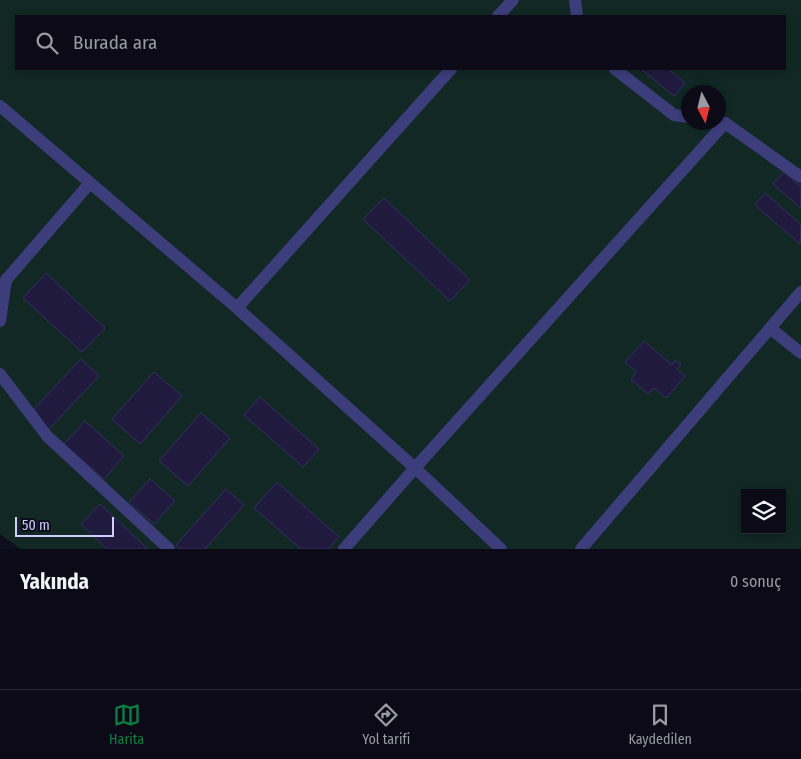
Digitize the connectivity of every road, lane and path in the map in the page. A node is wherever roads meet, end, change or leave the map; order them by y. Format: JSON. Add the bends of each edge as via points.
{"nodes":[{"id":1,"x":513,"y":0,"type":"edge"},
{"id":2,"x":575,"y":0,"type":"edge"},
{"id":3,"x":499,"y":15,"type":"edge"},
{"id":4,"x":577,"y":15,"type":"edge"},
{"id":5,"x":450,"y":70,"type":"edge"},
{"id":6,"x":616,"y":70,"type":"edge"},
{"id":7,"x":0,"y":106,"type":"edge"},
{"id":8,"x":681,"y":116,"type":"edge"},
{"id":9,"x":726,"y":125,"type":"edge"},
{"id":10,"x":715,"y":130,"type":"edge"},
{"id":11,"x":801,"y":177,"type":"edge"},
{"id":12,"x":90,"y":183,"type":"junction"},
{"id":13,"x":801,"y":292,"type":"edge"},
{"id":14,"x":237,"y":308,"type":"junction"},
{"id":15,"x":0,"y":321,"type":"edge"},
{"id":16,"x":770,"y":328,"type":"junction"},
{"id":17,"x":801,"y":354,"type":"edge"},
{"id":18,"x":0,"y":374,"type":"edge"},
{"id":19,"x":415,"y":468,"type":"junction"},
{"id":20,"x":169,"y":549,"type":"edge"},
{"id":21,"x":344,"y":549,"type":"edge"},
{"id":22,"x":501,"y":549,"type":"edge"},
{"id":23,"x":581,"y":549,"type":"edge"}],
"edges":[{"from":1,"to":3,"type":"street"},
{"from":2,"to":4,"type":"street"},
{"from":5,"to":14,"type":"street"},
{"from":6,"to":8,"type":"street","via":[[674,115]]},
{"from":7,"to":12,"type":"street"},
{"from":9,"to":11,"type":"street"},
{"from":10,"to":19,"type":"street"},
{"from":12,"to":14,"type":"street"},
{"from":12,"to":15,"type":"street","via":[[6,280]]},
{"from":13,"to":16,"type":"street"},
{"from":14,"to":19,"type":"street"},
{"from":16,"to":17,"type":"street"},
{"from":16,"to":23,"type":"street"},
{"from":18,"to":20,"type":"street","via":[[47,436]]},
{"from":19,"to":21,"type":"street"},
{"from":19,"to":22,"type":"street"}]}
